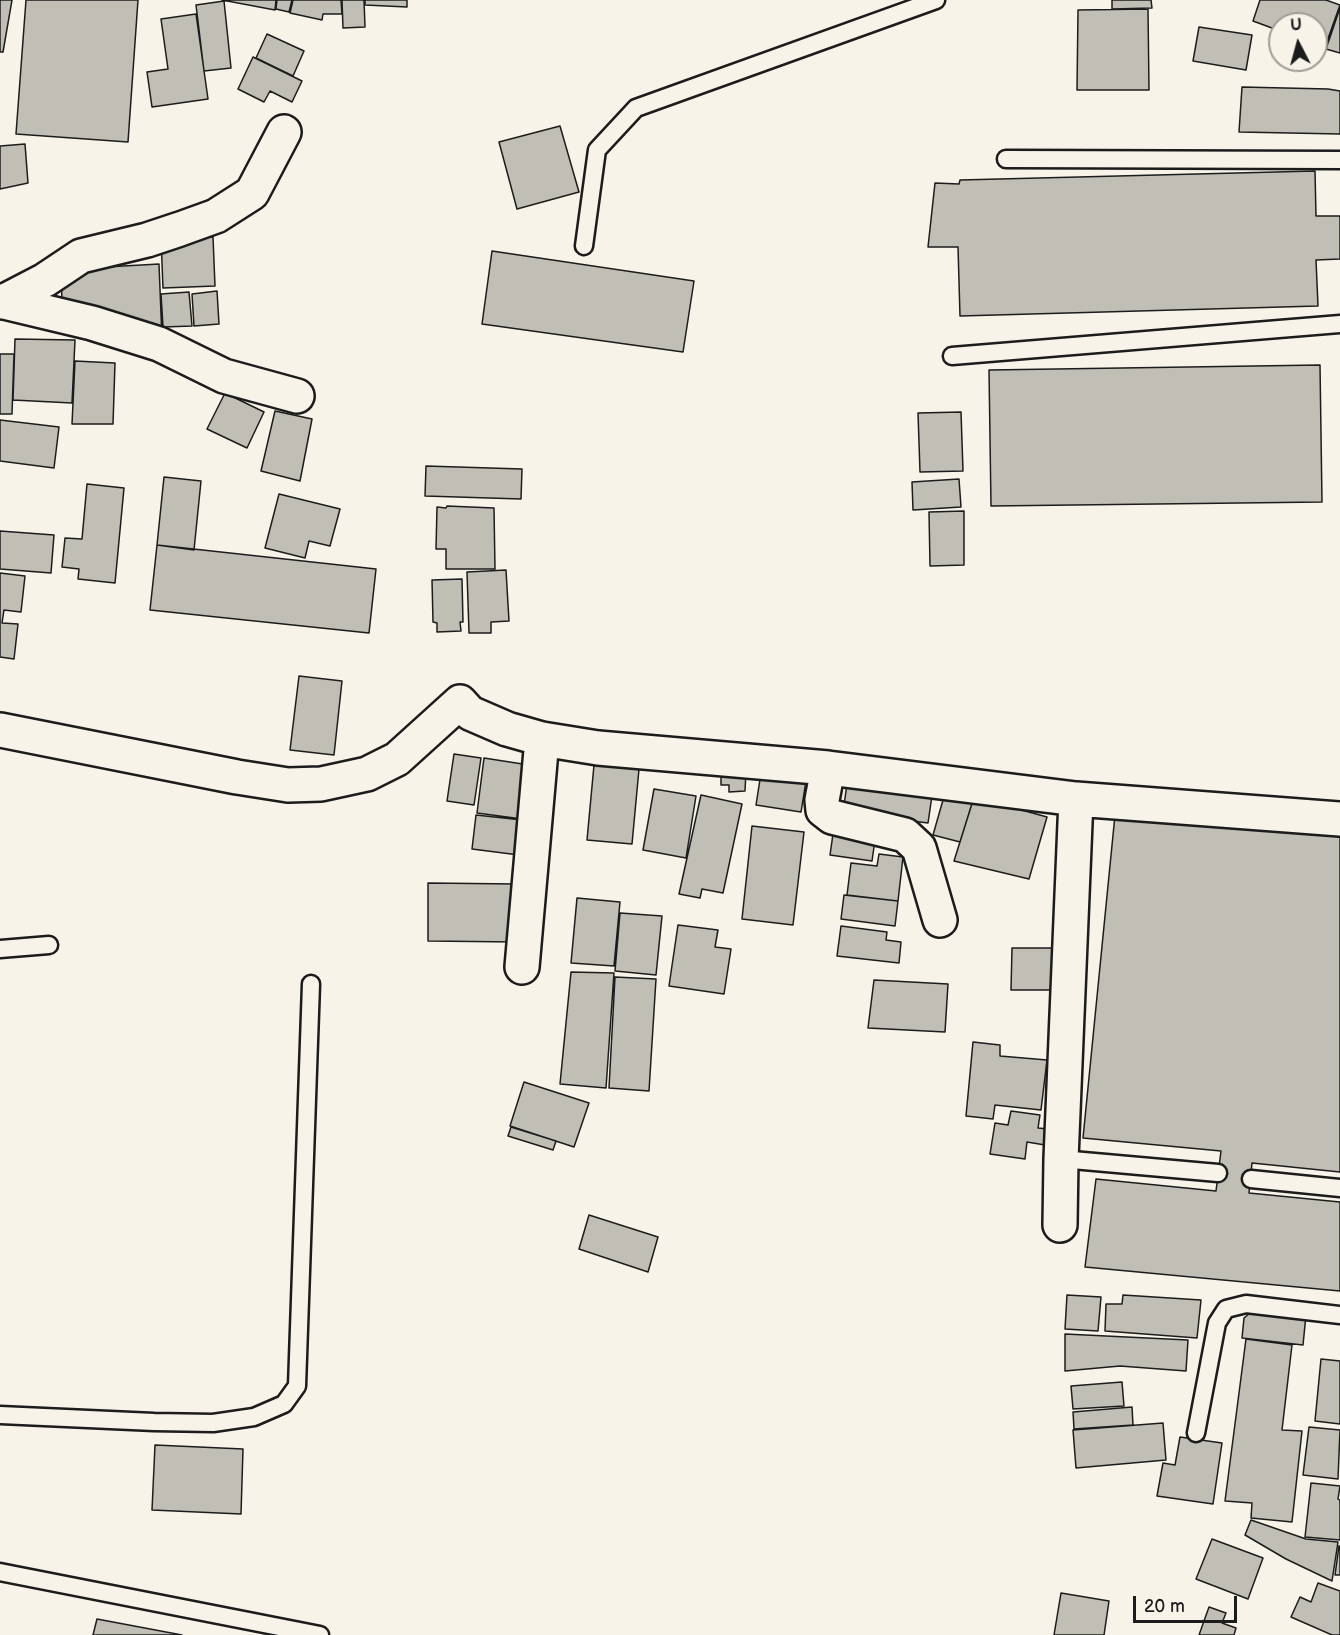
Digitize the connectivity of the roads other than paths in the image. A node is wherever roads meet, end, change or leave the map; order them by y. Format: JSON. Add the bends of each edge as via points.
{"nodes":[{"id":1,"x":936,"y":0,"type":"edge"},
{"id":2,"x":284,"y":132,"type":"dead end"},
{"id":3,"x":1006,"y":159,"type":"dead end"},
{"id":4,"x":1340,"y":160,"type":"edge"},
{"id":5,"x":584,"y":246,"type":"dead end"},
{"id":6,"x":2,"y":301,"type":"edge"},
{"id":7,"x":1340,"y":324,"type":"edge"},
{"id":8,"x":952,"y":357,"type":"dead end"},
{"id":9,"x":297,"y":396,"type":"dead end"},
{"id":10,"x":0,"y":730,"type":"edge"},
{"id":11,"x":542,"y":739,"type":"junction"},
{"id":12,"x":828,"y":768,"type":"junction"},
{"id":13,"x":1076,"y":799,"type":"junction"},
{"id":14,"x":1340,"y":819,"type":"edge"},
{"id":15,"x":940,"y":920,"type":"dead end"},
{"id":16,"x":50,"y":945,"type":"dead end"},
{"id":17,"x":0,"y":949,"type":"edge"},
{"id":18,"x":522,"y":967,"type":"dead end"},
{"id":19,"x":311,"y":984,"type":"dead end"},
{"id":20,"x":1061,"y":1159,"type":"junction"},
{"id":21,"x":1218,"y":1173,"type":"dead end"},
{"id":22,"x":1251,"y":1179,"type":"dead end"},
{"id":23,"x":1340,"y":1188,"type":"edge"},
{"id":24,"x":1060,"y":1225,"type":"dead end"},
{"id":25,"x":1340,"y":1315,"type":"edge"},
{"id":26,"x":0,"y":1415,"type":"edge"},
{"id":27,"x":1196,"y":1433,"type":"dead end"},
{"id":28,"x":0,"y":1572,"type":"edge"},
{"id":29,"x":320,"y":1635,"type":"edge"}],
"edges":[{"from":1,"to":5,"type":"lane","via":[[636,108],[597,150]]},
{"from":2,"to":6,"type":"street","via":[[252,193],[216,216],[147,240],[81,256],[45,280]]},
{"from":3,"to":4,"type":"lane"},
{"from":6,"to":9,"type":"street","via":[[159,344],[224,376]]},
{"from":7,"to":8,"type":"lane"},
{"from":10,"to":11,"type":"street","via":[[288,785],[321,784],[367,774],[397,759],[460,702],[470,714]]},
{"from":11,"to":12,"type":"street","via":[[598,748]]},
{"from":11,"to":18,"type":"street"},
{"from":12,"to":13,"type":"street"},
{"from":12,"to":15,"type":"street","via":[[823,810],[832,817],[905,835],[920,848]]},
{"from":13,"to":14,"type":"street"},
{"from":13,"to":20,"type":"street"},
{"from":16,"to":17,"type":"lane"},
{"from":19,"to":26,"type":"lane","via":[[297,1386],[284,1404],[254,1417],[213,1423]]},
{"from":20,"to":21,"type":"lane"},
{"from":20,"to":24,"type":"street"},
{"from":22,"to":23,"type":"lane"},
{"from":25,"to":27,"type":"lane","via":[[1246,1304],[1226,1309],[1217,1323]]},
{"from":28,"to":29,"type":"lane"}]}
